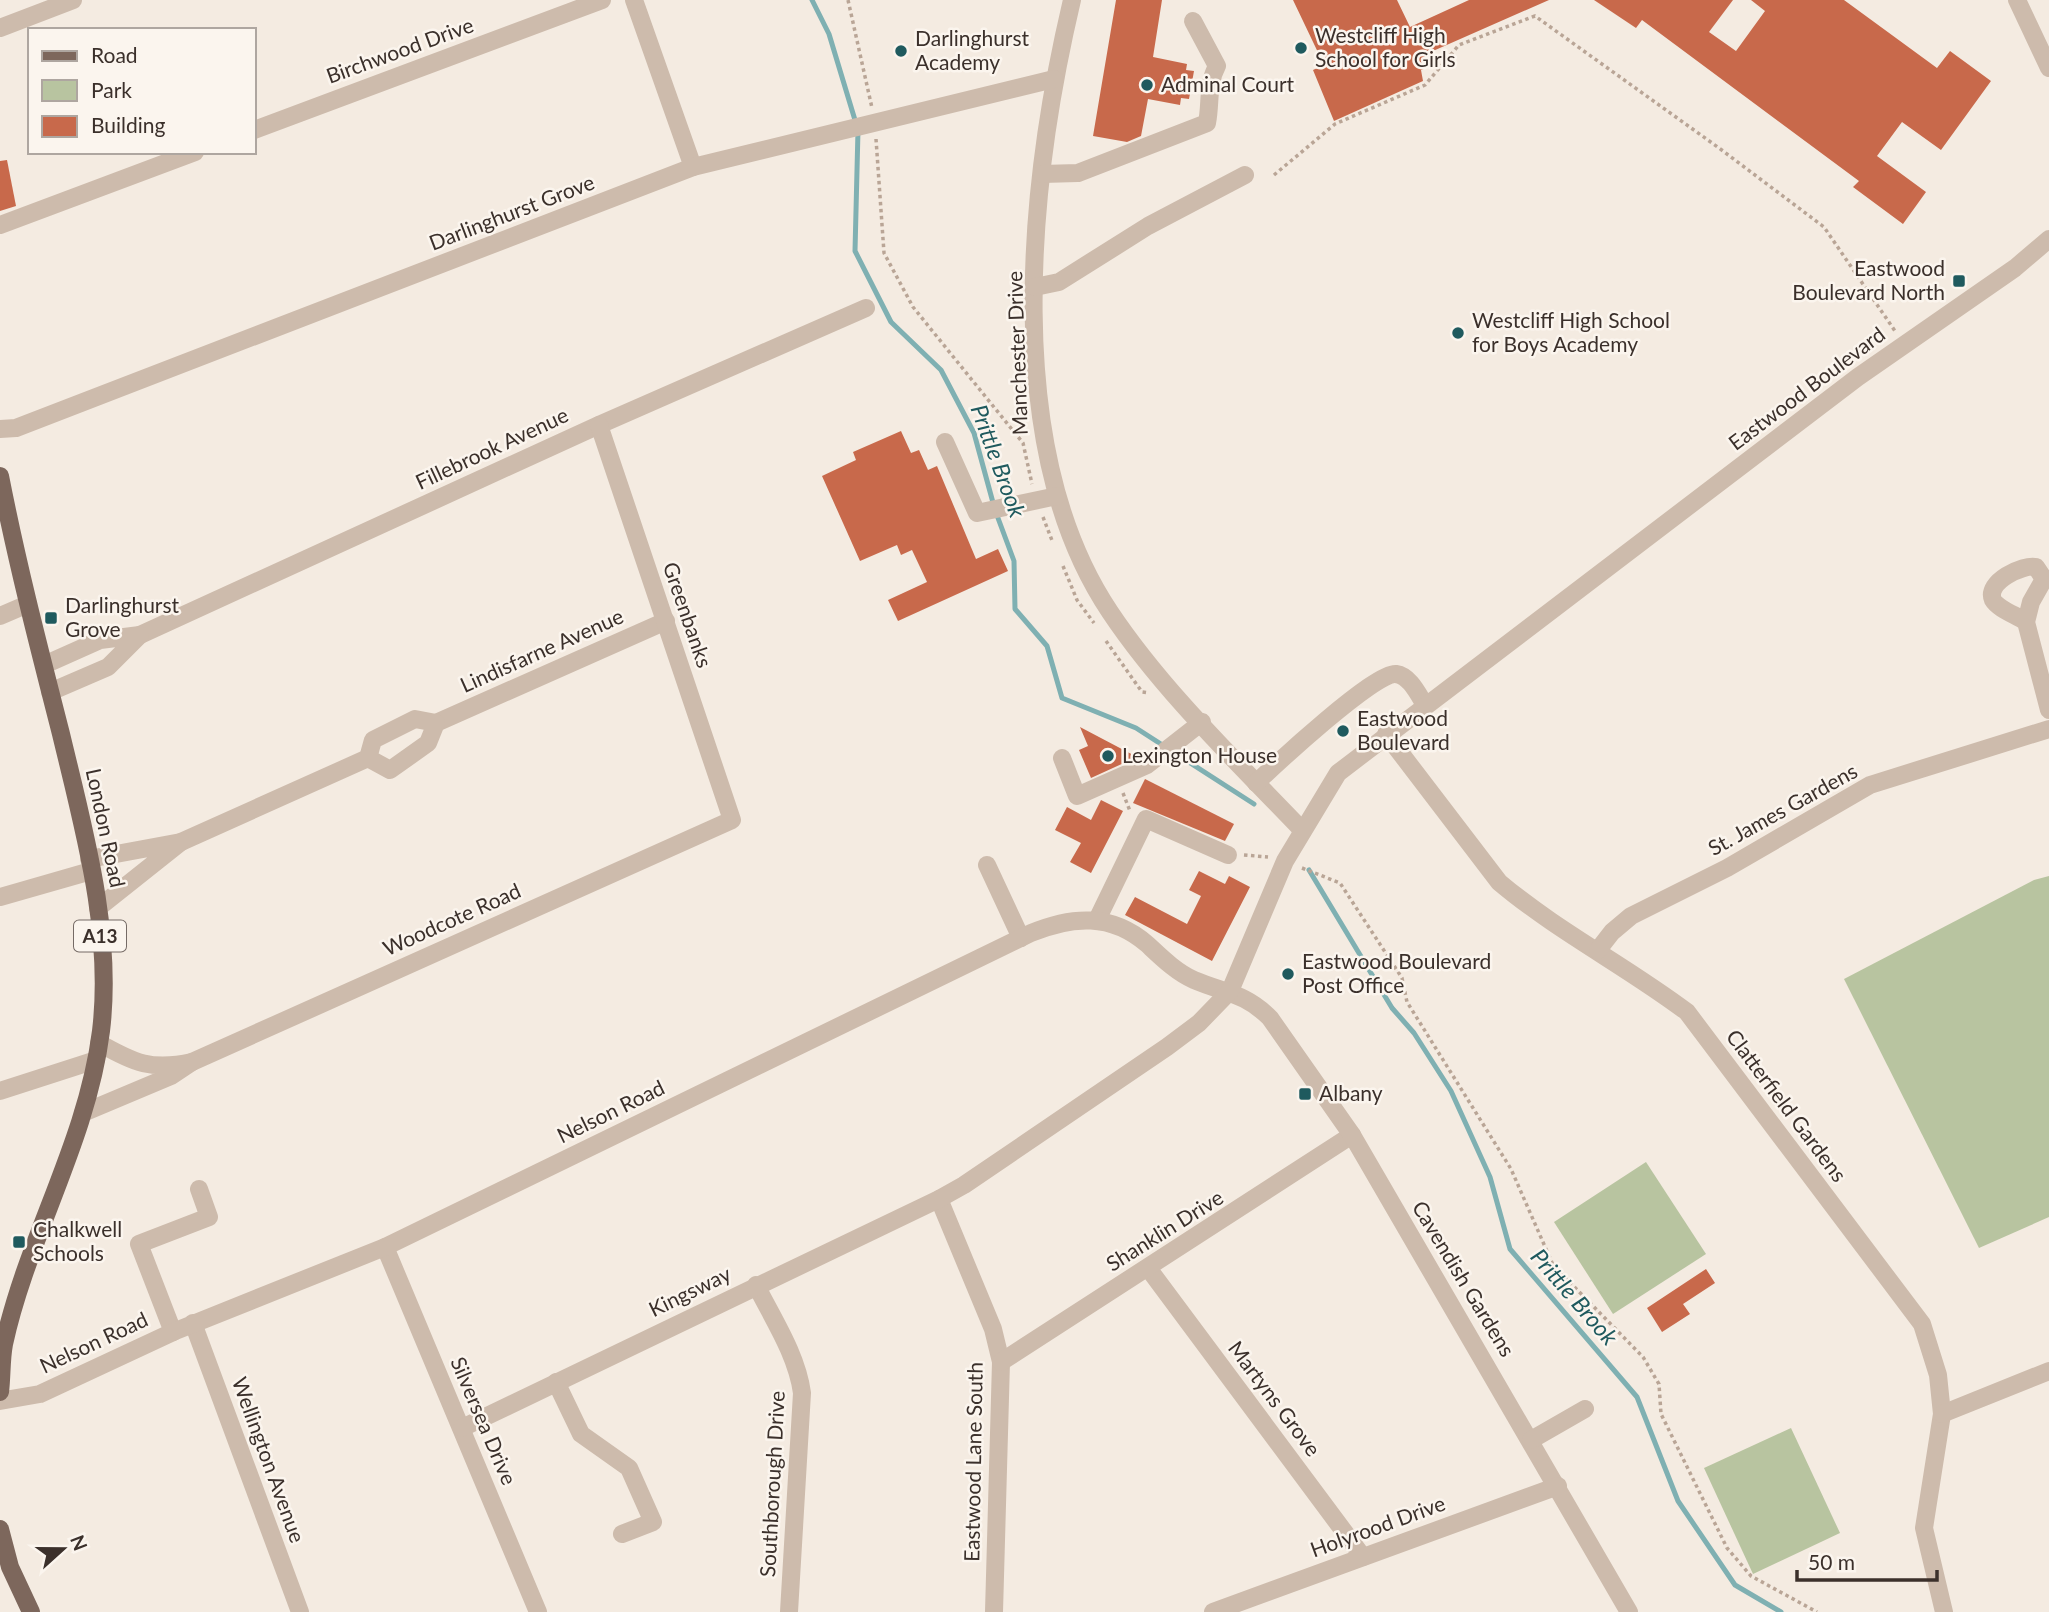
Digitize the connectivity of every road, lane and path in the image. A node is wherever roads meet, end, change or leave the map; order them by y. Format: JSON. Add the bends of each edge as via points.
{"nodes":[{"id":1,"x":73,"y":0,"type":"edge"},
{"id":2,"x":602,"y":0,"type":"edge"},
{"id":3,"x":634,"y":0,"type":"edge"},
{"id":4,"x":848,"y":0,"type":"edge"},
{"id":5,"x":1072,"y":0,"type":"edge"},
{"id":6,"x":2017,"y":0,"type":"edge"},
{"id":7,"x":1194,"y":21,"type":"dead end"},
{"id":8,"x":0,"y":28,"type":"edge"},
{"id":9,"x":2049,"y":68,"type":"edge"},
{"id":10,"x":1054,"y":79,"type":"junction"},
{"id":11,"x":875,"y":124,"type":"junction"},
{"id":12,"x":256,"y":129,"type":"edge"},
{"id":13,"x":190,"y":154,"type":"edge"},
{"id":14,"x":693,"y":167,"type":"junction"},
{"id":15,"x":1042,"y":174,"type":"junction"},
{"id":16,"x":1274,"y":175,"type":"dead end"},
{"id":17,"x":1245,"y":176,"type":"dead end"},
{"id":18,"x":0,"y":225,"type":"edge"},
{"id":19,"x":2049,"y":239,"type":"edge"},
{"id":20,"x":1035,"y":287,"type":"junction"},
{"id":21,"x":866,"y":308,"type":"dead end"},
{"id":22,"x":1904,"y":344,"type":"junction"},
{"id":23,"x":599,"y":425,"type":"junction"},
{"id":24,"x":0,"y":429,"type":"edge"},
{"id":25,"x":945,"y":442,"type":"dead end"},
{"id":26,"x":1023,"y":443,"type":"dead end"},
{"id":27,"x":0,"y":477,"type":"edge"},
{"id":28,"x":1057,"y":496,"type":"junction"},
{"id":29,"x":28,"y":604,"type":"junction"},
{"id":30,"x":0,"y":616,"type":"edge"},
{"id":31,"x":666,"y":621,"type":"junction"},
{"id":32,"x":2026,"y":622,"type":"dead end"},
{"id":33,"x":140,"y":635,"type":"junction"},
{"id":34,"x":44,"y":665,"type":"junction"},
{"id":35,"x":50,"y":692,"type":"junction"},
{"id":36,"x":1425,"y":705,"type":"junction"},
{"id":37,"x":2049,"y":710,"type":"edge"},
{"id":38,"x":1202,"y":722,"type":"junction"},
{"id":39,"x":436,"y":723,"type":"junction"},
{"id":40,"x":2049,"y":729,"type":"edge"},
{"id":41,"x":1386,"y":734,"type":"junction"},
{"id":42,"x":368,"y":758,"type":"junction"},
{"id":43,"x":1062,"y":758,"type":"dead end"},
{"id":44,"x":1256,"y":783,"type":"junction"},
{"id":45,"x":732,"y":820,"type":"joint"},
{"id":46,"x":1302,"y":830,"type":"junction"},
{"id":47,"x":181,"y":842,"type":"junction"},
{"id":48,"x":1227,"y":855,"type":"joint"},
{"id":49,"x":1285,"y":861,"type":"junction"},
{"id":50,"x":90,"y":865,"type":"junction"},
{"id":51,"x":987,"y":865,"type":"dead end"},
{"id":52,"x":0,"y":897,"type":"edge"},
{"id":53,"x":98,"y":908,"type":"junction"},
{"id":54,"x":1097,"y":920,"type":"junction"},
{"id":55,"x":1021,"y":938,"type":"junction"},
{"id":56,"x":1598,"y":950,"type":"junction"},
{"id":57,"x":1230,"y":991,"type":"junction"},
{"id":58,"x":97,"y":1052,"type":"junction"},
{"id":59,"x":192,"y":1062,"type":"junction"},
{"id":60,"x":0,"y":1091,"type":"edge"},
{"id":61,"x":83,"y":1114,"type":"junction"},
{"id":62,"x":1352,"y":1135,"type":"junction"},
{"id":63,"x":199,"y":1189,"type":"dead end"},
{"id":64,"x":939,"y":1199,"type":"junction"},
{"id":65,"x":385,"y":1247,"type":"junction"},
{"id":66,"x":1148,"y":1268,"type":"junction"},
{"id":67,"x":756,"y":1285,"type":"junction"},
{"id":68,"x":193,"y":1323,"type":"junction"},
{"id":69,"x":173,"y":1332,"type":"junction"},
{"id":70,"x":1001,"y":1362,"type":"junction"},
{"id":71,"x":2049,"y":1371,"type":"edge"},
{"id":72,"x":556,"y":1382,"type":"junction"},
{"id":73,"x":0,"y":1392,"type":"edge"},
{"id":74,"x":0,"y":1401,"type":"edge"},
{"id":75,"x":1585,"y":1409,"type":"dead end"},
{"id":76,"x":1942,"y":1414,"type":"junction"},
{"id":77,"x":462,"y":1428,"type":"junction"},
{"id":78,"x":1531,"y":1440,"type":"junction"},
{"id":79,"x":1559,"y":1486,"type":"junction"},
{"id":80,"x":0,"y":1529,"type":"edge"},
{"id":81,"x":622,"y":1534,"type":"dead end"},
{"id":82,"x":1363,"y":1557,"type":"junction"},
{"id":83,"x":31,"y":1612,"type":"edge"},
{"id":84,"x":300,"y":1612,"type":"edge"},
{"id":85,"x":538,"y":1612,"type":"edge"},
{"id":86,"x":789,"y":1612,"type":"edge"},
{"id":87,"x":994,"y":1612,"type":"edge"},
{"id":88,"x":1213,"y":1612,"type":"edge"},
{"id":89,"x":1629,"y":1612,"type":"edge"},
{"id":90,"x":1817,"y":1612,"type":"edge"},
{"id":91,"x":1944,"y":1612,"type":"edge"}],
"edges":[{"from":1,"to":8,"type":"street"},
{"from":2,"to":12,"type":"street","name":"Birchwood Drive"},
{"from":3,"to":14,"type":"street"},
{"from":4,"to":11,"type":"path"},
{"from":5,"to":10,"type":"street","name":"Manchester Drive"},
{"from":6,"to":9,"type":"street"},
{"from":7,"to":15,"type":"street","via":[[1217,66],[1209,80],[1207,123],[1078,173]]},
{"from":10,"to":11,"type":"street","name":"Darlinghurst Grove"},
{"from":10,"to":15,"type":"street","name":"Manchester Drive"},
{"from":11,"to":14,"type":"street","name":"Darlinghurst Grove"},
{"from":11,"to":26,"type":"path","via":[[884,253],[913,307]]},
{"from":13,"to":18,"type":"street"},
{"from":14,"to":24,"type":"street","name":"Darlinghurst Grove","via":[[16,428]]},
{"from":15,"to":20,"type":"street","name":"Manchester Drive"},
{"from":16,"to":22,"type":"path","via":[[1335,124],[1425,85],[1459,45],[1535,16],[1824,227]]},
{"from":17,"to":20,"type":"street","via":[[1148,226],[1059,282]]},
{"from":19,"to":22,"type":"street","name":"Eastwood Boulevard","via":[[2015,268]]},
{"from":20,"to":28,"type":"street","name":"Manchester Drive","via":[[1039,400]]},
{"from":21,"to":23,"type":"street","name":"Fillebrook Avenue"},
{"from":22,"to":36,"type":"street","name":"Eastwood Boulevard"},
{"from":23,"to":31,"type":"street","name":"Greenbanks"},
{"from":23,"to":33,"type":"street","name":"Fillebrook Avenue"},
{"from":25,"to":28,"type":"street","via":[[977,513]]},
{"from":27,"to":29,"type":"main road","name":"London Road","number":"A13"},
{"from":28,"to":38,"type":"street","name":"Manchester Drive","via":[[1079,555],[1109,611]]},
{"from":29,"to":30,"type":"street"},
{"from":29,"to":34,"type":"main road","name":"London Road","number":"A13"},
{"from":31,"to":39,"type":"street","name":"Lindisfarne Avenue"},
{"from":31,"to":45,"type":"street","name":"Greenbanks"},
{"from":32,"to":37,"type":"street"},
{"from":33,"to":34,"type":"street","name":"Fillebrook Avenue","via":[[100,640]]},
{"from":33,"to":35,"type":"street","name":"Fillebrook Avenue","via":[[108,667]]},
{"from":34,"to":35,"type":"main road","name":"London Road","number":"A13"},
{"from":35,"to":50,"type":"main road","name":"London Road","number":"A13"},
{"from":36,"to":41,"type":"street","name":"Eastwood Boulevard"},
{"from":36,"to":44,"type":"street","via":[[1409,681],[1391,674]]},
{"from":38,"to":43,"type":"street","via":[[1155,760],[1077,796]]},
{"from":38,"to":44,"type":"street","name":"Manchester Drive"},
{"from":39,"to":42,"type":"street","name":"Lindisfarne Avenue","via":[[415,719],[373,740]]},
{"from":39,"to":42,"type":"street","via":[[428,743],[390,769]]},
{"from":40,"to":56,"type":"street","name":"St. James Gardens","via":[[1870,785],[1727,868],[1623,921]]},
{"from":41,"to":46,"type":"street","name":"Eastwood Boulevard","via":[[1338,773]]},
{"from":41,"to":56,"type":"street","name":"Clatterfield Gardens","via":[[1499,882]]},
{"from":42,"to":47,"type":"street","name":"Lindisfarne Avenue"},
{"from":44,"to":46,"type":"street","name":"Manchester Drive"},
{"from":45,"to":59,"type":"street","name":"Woodcote Road"},
{"from":46,"to":49,"type":"street","name":"Eastwood Boulevard"},
{"from":47,"to":50,"type":"street","name":"Lindisfarne Avenue"},
{"from":47,"to":53,"type":"street","name":"Lindisfarne Avenue"},
{"from":48,"to":49,"type":"path"},
{"from":48,"to":54,"type":"street","via":[[1146,819]]},
{"from":49,"to":57,"type":"street","name":"Eastwood Boulevard"},
{"from":49,"to":90,"type":"path","via":[[1340,883],[1402,978],[1407,1002],[1511,1169],[1553,1265],[1643,1357],[1659,1384],[1661,1414],[1727,1548],[1751,1576]]},
{"from":50,"to":52,"type":"street","name":"Lindisfarne Avenue"},
{"from":50,"to":53,"type":"main road","name":"London Road","number":"A13"},
{"from":51,"to":55,"type":"street"},
{"from":53,"to":58,"type":"main road","name":"London Road","number":"A13","via":[[104,970]]},
{"from":54,"to":55,"type":"street","name":"Nelson Road","via":[[1067,920]]},
{"from":54,"to":57,"type":"street","name":"Nelson Road","via":[[1137,937],[1193,980]]},
{"from":55,"to":65,"type":"street","name":"Nelson Road"},
{"from":56,"to":76,"type":"street","name":"Clatterfield Gardens","via":[[1687,1012],[1922,1324],[1938,1375]]},
{"from":57,"to":62,"type":"street","name":"Cavendish Gardens","via":[[1254,1002],[1270,1018]]},
{"from":57,"to":64,"type":"street","name":"Eastwood Boulevard","via":[[1167,1047]]},
{"from":58,"to":59,"type":"street","name":"Woodcote Road","via":[[165,1068]]},
{"from":58,"to":60,"type":"street"},
{"from":58,"to":61,"type":"main road","name":"London Road","number":"A13"},
{"from":59,"to":61,"type":"street","name":"Woodcote Road","via":[[171,1076]]},
{"from":61,"to":73,"type":"main road","name":"London Road","number":"A13","via":[[12,1313]]},
{"from":62,"to":66,"type":"street","name":"Shanklin Drive"},
{"from":62,"to":78,"type":"street","name":"Cavendish Gardens"},
{"from":63,"to":69,"type":"street","via":[[209,1217],[139,1244]]},
{"from":64,"to":67,"type":"street","name":"Kingsway"},
{"from":64,"to":70,"type":"street","name":"Eastwood Lane South","via":[[993,1329]]},
{"from":65,"to":68,"type":"street","name":"Nelson Road"},
{"from":65,"to":77,"type":"street","name":"Silversea Drive"},
{"from":66,"to":70,"type":"street","name":"Shanklin Drive"},
{"from":66,"to":82,"type":"street","name":"Martyns Grove"},
{"from":67,"to":72,"type":"street","name":"Kingsway"},
{"from":67,"to":86,"type":"street","name":"Southborough Drive","via":[[796,1367],[802,1393]]},
{"from":68,"to":69,"type":"street","name":"Nelson Road"},
{"from":68,"to":84,"type":"street","name":"Wellington Avenue"},
{"from":69,"to":74,"type":"street","name":"Nelson Road","via":[[40,1394]]},
{"from":70,"to":87,"type":"street","name":"Eastwood Lane South"},
{"from":71,"to":76,"type":"street"},
{"from":72,"to":77,"type":"street","name":"Kingsway"},
{"from":72,"to":81,"type":"street","via":[[581,1434],[624,1462],[638,1484],[653,1522]]},
{"from":75,"to":78,"type":"street"},
{"from":76,"to":91,"type":"street","name":"Clatterfield Gardens","via":[[1924,1528]]},
{"from":77,"to":85,"type":"street","name":"Silversea Drive"},
{"from":78,"to":79,"type":"street","name":"Cavendish Gardens"},
{"from":79,"to":82,"type":"street","name":"Holyrood Drive"},
{"from":79,"to":89,"type":"street","name":"Cavendish Gardens"},
{"from":80,"to":83,"type":"main road","via":[[10,1567]]},
{"from":82,"to":88,"type":"street","name":"Holyrood Drive"}]}
